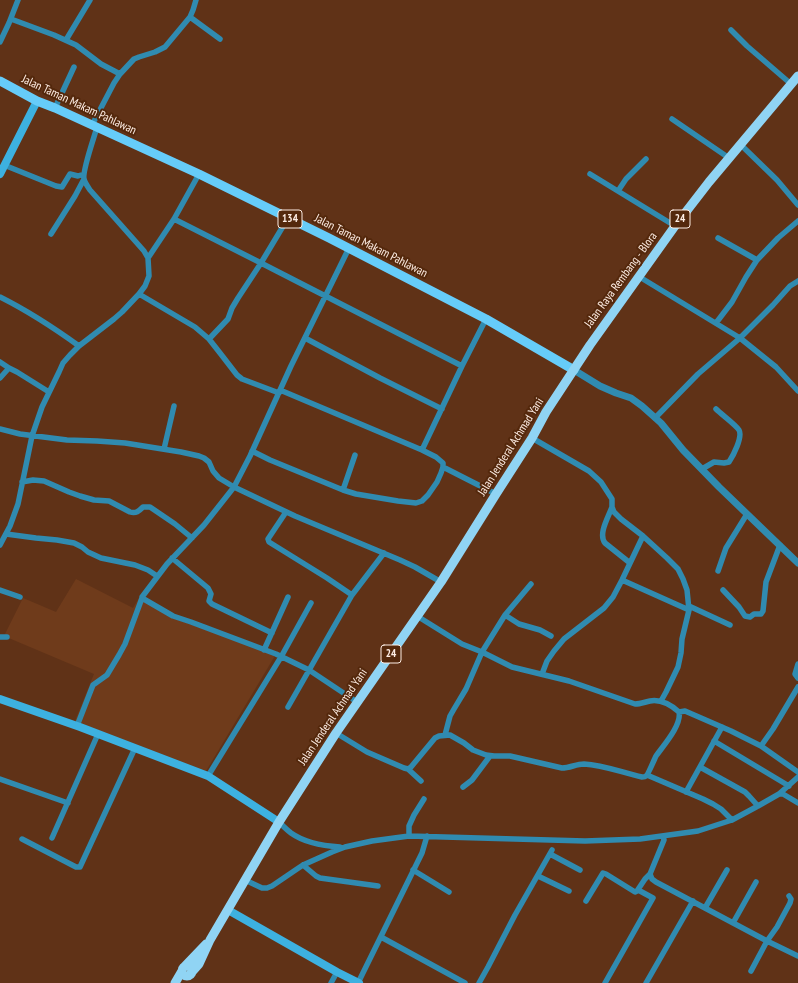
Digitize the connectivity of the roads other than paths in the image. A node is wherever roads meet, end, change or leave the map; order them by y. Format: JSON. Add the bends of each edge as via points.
{"nodes":[{"id":1,"x":18,"y":0,"type":"edge"},
{"id":2,"x":90,"y":0,"type":"edge"},
{"id":3,"x":196,"y":0,"type":"edge"},
{"id":4,"x":190,"y":17,"type":"junction"},
{"id":5,"x":11,"y":19,"type":"junction"},
{"id":6,"x":731,"y":30,"type":"dead end"},
{"id":7,"x":220,"y":39,"type":"dead end"},
{"id":8,"x":66,"y":40,"type":"junction"},
{"id":9,"x":0,"y":42,"type":"edge"},
{"id":10,"x":74,"y":67,"type":"dead end"},
{"id":11,"x":120,"y":74,"type":"junction"},
{"id":12,"x":798,"y":76,"type":"edge"},
{"id":13,"x":0,"y":81,"type":"edge"},
{"id":14,"x":791,"y":84,"type":"junction"},
{"id":15,"x":37,"y":101,"type":"junction"},
{"id":16,"x":56,"y":108,"type":"junction"},
{"id":17,"x":672,"y":119,"type":"dead end"},
{"id":18,"x":94,"y":126,"type":"junction"},
{"id":19,"x":740,"y":144,"type":"junction"},
{"id":20,"x":729,"y":158,"type":"junction"},
{"id":21,"x":646,"y":159,"type":"dead end"},
{"id":22,"x":4,"y":165,"type":"junction"},
{"id":23,"x":0,"y":174,"type":"edge"},
{"id":24,"x":199,"y":174,"type":"junction"},
{"id":25,"x":590,"y":174,"type":"dead end"},
{"id":26,"x":84,"y":177,"type":"junction"},
{"id":27,"x":618,"y":191,"type":"junction"},
{"id":28,"x":798,"y":205,"type":"edge"},
{"id":29,"x":288,"y":218,"type":"junction"},
{"id":30,"x":174,"y":219,"type":"junction"},
{"id":31,"x":798,"y":221,"type":"edge"},
{"id":32,"x":675,"y":226,"type":"junction"},
{"id":33,"x":51,"y":234,"type":"dead end"},
{"id":34,"x":718,"y":238,"type":"dead end"},
{"id":35,"x":348,"y":248,"type":"junction"},
{"id":36,"x":148,"y":258,"type":"junction"},
{"id":37,"x":757,"y":260,"type":"junction"},
{"id":38,"x":261,"y":262,"type":"junction"},
{"id":39,"x":638,"y":276,"type":"junction"},
{"id":40,"x":798,"y":281,"type":"edge"},
{"id":41,"x":139,"y":294,"type":"junction"},
{"id":42,"x":326,"y":295,"type":"junction"},
{"id":43,"x":0,"y":298,"type":"edge"},
{"id":44,"x":486,"y":319,"type":"junction"},
{"id":45,"x":716,"y":323,"type":"junction"},
{"id":46,"x":305,"y":338,"type":"junction"},
{"id":47,"x":740,"y":338,"type":"junction"},
{"id":48,"x":209,"y":340,"type":"junction"},
{"id":49,"x":79,"y":346,"type":"junction"},
{"id":50,"x":0,"y":362,"type":"edge"},
{"id":51,"x":462,"y":366,"type":"junction"},
{"id":52,"x":9,"y":368,"type":"junction"},
{"id":53,"x":574,"y":370,"type":"junction"},
{"id":54,"x":0,"y":378,"type":"edge"},
{"id":55,"x":49,"y":392,"type":"junction"},
{"id":56,"x":280,"y":392,"type":"junction"},
{"id":57,"x":798,"y":392,"type":"edge"},
{"id":58,"x":174,"y":406,"type":"dead end"},
{"id":59,"x":442,"y":409,"type":"junction"},
{"id":60,"x":716,"y":409,"type":"dead end"},
{"id":61,"x":655,"y":418,"type":"junction"},
{"id":62,"x":0,"y":429,"type":"edge"},
{"id":63,"x":32,"y":436,"type":"junction"},
{"id":64,"x":532,"y":438,"type":"junction"},
{"id":65,"x":164,"y":449,"type":"junction"},
{"id":66,"x":422,"y":450,"type":"junction"},
{"id":67,"x":252,"y":451,"type":"junction"},
{"id":68,"x":355,"y":455,"type":"dead end"},
{"id":69,"x":443,"y":467,"type":"junction"},
{"id":70,"x":702,"y":469,"type":"junction"},
{"id":71,"x":22,"y":482,"type":"junction"},
{"id":72,"x":234,"y":487,"type":"junction"},
{"id":73,"x":343,"y":490,"type":"junction"},
{"id":74,"x":496,"y":494,"type":"junction"},
{"id":75,"x":612,"y":508,"type":"junction"},
{"id":76,"x":286,"y":512,"type":"junction"},
{"id":77,"x":748,"y":514,"type":"junction"},
{"id":78,"x":6,"y":534,"type":"junction"},
{"id":79,"x":643,"y":536,"type":"junction"},
{"id":80,"x":192,"y":538,"type":"junction"},
{"id":81,"x":0,"y":545,"type":"edge"},
{"id":82,"x":780,"y":545,"type":"junction"},
{"id":83,"x":384,"y":553,"type":"junction"},
{"id":84,"x":172,"y":558,"type":"junction"},
{"id":85,"x":798,"y":563,"type":"edge"},
{"id":86,"x":630,"y":564,"type":"junction"},
{"id":87,"x":718,"y":570,"type":"dead end"},
{"id":88,"x":157,"y":576,"type":"junction"},
{"id":89,"x":622,"y":580,"type":"junction"},
{"id":90,"x":442,"y":582,"type":"junction"},
{"id":91,"x":531,"y":584,"type":"dead end"},
{"id":92,"x":0,"y":590,"type":"edge"},
{"id":93,"x":723,"y":590,"type":"dead end"},
{"id":94,"x":352,"y":595,"type":"junction"},
{"id":95,"x":20,"y":597,"type":"dead end"},
{"id":96,"x":288,"y":597,"type":"dead end"},
{"id":97,"x":142,"y":598,"type":"junction"},
{"id":98,"x":311,"y":603,"type":"dead end"},
{"id":99,"x":689,"y":608,"type":"junction"},
{"id":100,"x":505,"y":615,"type":"junction"},
{"id":101,"x":417,"y":616,"type":"junction"},
{"id":102,"x":730,"y":625,"type":"dead end"},
{"id":103,"x":272,"y":633,"type":"junction"},
{"id":104,"x":551,"y":636,"type":"dead end"},
{"id":105,"x":0,"y":637,"type":"edge"},
{"id":106,"x":7,"y":637,"type":"dead end"},
{"id":107,"x":264,"y":650,"type":"junction"},
{"id":108,"x":482,"y":652,"type":"junction"},
{"id":109,"x":281,"y":656,"type":"junction"},
{"id":110,"x":798,"y":664,"type":"edge"},
{"id":111,"x":309,"y":670,"type":"junction"},
{"id":112,"x":542,"y":674,"type":"junction"},
{"id":113,"x":798,"y":678,"type":"edge"},
{"id":114,"x":798,"y":687,"type":"edge"},
{"id":115,"x":0,"y":699,"type":"edge"},
{"id":116,"x":660,"y":701,"type":"junction"},
{"id":117,"x":357,"y":702,"type":"junction"},
{"id":118,"x":288,"y":707,"type":"dead end"},
{"id":119,"x":679,"y":712,"type":"junction"},
{"id":120,"x":77,"y":726,"type":"junction"},
{"id":121,"x":722,"y":727,"type":"junction"},
{"id":122,"x":336,"y":733,"type":"junction"},
{"id":123,"x":98,"y":734,"type":"junction"},
{"id":124,"x":445,"y":735,"type":"junction"},
{"id":125,"x":714,"y":741,"type":"junction"},
{"id":126,"x":761,"y":746,"type":"junction"},
{"id":127,"x":135,"y":748,"type":"junction"},
{"id":128,"x":490,"y":756,"type":"junction"},
{"id":129,"x":700,"y":767,"type":"junction"},
{"id":130,"x":408,"y":769,"type":"junction"},
{"id":131,"x":798,"y":772,"type":"edge"},
{"id":132,"x":647,"y":775,"type":"junction"},
{"id":133,"x":208,"y":776,"type":"junction"},
{"id":134,"x":798,"y":777,"type":"edge"},
{"id":135,"x":0,"y":779,"type":"edge"},
{"id":136,"x":421,"y":781,"type":"dead end"},
{"id":137,"x":789,"y":786,"type":"junction"},
{"id":138,"x":463,"y":787,"type":"dead end"},
{"id":139,"x":686,"y":792,"type":"junction"},
{"id":140,"x":779,"y":794,"type":"junction"},
{"id":141,"x":424,"y":799,"type":"dead end"},
{"id":142,"x":68,"y":803,"type":"junction"},
{"id":143,"x":798,"y":803,"type":"edge"},
{"id":144,"x":758,"y":806,"type":"junction"},
{"id":145,"x":732,"y":820,"type":"junction"},
{"id":146,"x":279,"y":822,"type":"junction"},
{"id":147,"x":409,"y":836,"type":"junction"},
{"id":148,"x":427,"y":836,"type":"junction"},
{"id":149,"x":663,"y":836,"type":"junction"},
{"id":150,"x":52,"y":838,"type":"dead end"},
{"id":151,"x":22,"y":839,"type":"dead end"},
{"id":152,"x":345,"y":847,"type":"junction"},
{"id":153,"x":303,"y":865,"type":"junction"},
{"id":154,"x":413,"y":870,"type":"junction"},
{"id":155,"x":580,"y":870,"type":"dead end"},
{"id":156,"x":727,"y":870,"type":"dead end"},
{"id":157,"x":650,"y":874,"type":"junction"},
{"id":158,"x":538,"y":876,"type":"junction"},
{"id":159,"x":245,"y":880,"type":"junction"},
{"id":160,"x":756,"y":882,"type":"dead end"},
{"id":161,"x":378,"y":886,"type":"dead end"},
{"id":162,"x":569,"y":891,"type":"dead end"},
{"id":163,"x":640,"y":891,"type":"dead end"},
{"id":164,"x":449,"y":892,"type":"dead end"},
{"id":165,"x":789,"y":896,"type":"dead end"},
{"id":166,"x":586,"y":901,"type":"dead end"},
{"id":167,"x":693,"y":901,"type":"junction"},
{"id":168,"x":706,"y":908,"type":"junction"},
{"id":169,"x":228,"y":910,"type":"junction"},
{"id":170,"x":733,"y":923,"type":"junction"},
{"id":171,"x":381,"y":937,"type":"junction"},
{"id":172,"x":767,"y":941,"type":"junction"},
{"id":173,"x":798,"y":956,"type":"edge"},
{"id":174,"x":337,"y":972,"type":"junction"},
{"id":175,"x":751,"y":972,"type":"dead end"},
{"id":176,"x":186,"y":974,"type":"edge"},
{"id":177,"x":175,"y":983,"type":"edge"},
{"id":178,"x":331,"y":983,"type":"edge"},
{"id":179,"x":358,"y":983,"type":"edge"},
{"id":180,"x":465,"y":983,"type":"edge"},
{"id":181,"x":479,"y":983,"type":"edge"},
{"id":182,"x":605,"y":983,"type":"edge"},
{"id":183,"x":646,"y":983,"type":"edge"}],
"edges":[{"from":1,"to":5,"type":"street"},
{"from":2,"to":8,"type":"street"},
{"from":3,"to":4,"type":"street"},
{"from":4,"to":7,"type":"street"},
{"from":4,"to":11,"type":"street","via":[[166,47],[134,59]]},
{"from":5,"to":8,"type":"street"},
{"from":5,"to":9,"type":"street"},
{"from":6,"to":14,"type":"street"},
{"from":8,"to":11,"type":"street"},
{"from":10,"to":16,"type":"street"},
{"from":11,"to":18,"type":"street"},
{"from":12,"to":14,"type":"highway","name":"Jalan Raya Rembang - Blora","number":"24"},
{"from":13,"to":15,"type":"main road","name":"Jalan Taman Makam Pahlawan","number":"134"},
{"from":14,"to":19,"type":"highway","name":"Jalan Raya Rembang - Blora","number":"24"},
{"from":15,"to":16,"type":"main road","name":"Jalan Taman Makam Pahlawan","number":"134"},
{"from":15,"to":22,"type":"main road"},
{"from":16,"to":18,"type":"main road","name":"Jalan Taman Makam Pahlawan","number":"134"},
{"from":17,"to":20,"type":"street"},
{"from":18,"to":24,"type":"main road","name":"Jalan Taman Makam Pahlawan","number":"134"},
{"from":18,"to":26,"type":"street"},
{"from":19,"to":20,"type":"highway","name":"Jalan Raya Rembang - Blora","number":"24"},
{"from":19,"to":28,"type":"street","via":[[777,180]]},
{"from":20,"to":32,"type":"highway","name":"Jalan Raya Rembang - Blora","number":"24"},
{"from":21,"to":27,"type":"street"},
{"from":22,"to":23,"type":"main road"},
{"from":22,"to":26,"type":"street","via":[[60,187],[70,174]]},
{"from":24,"to":29,"type":"main road","name":"Jalan Taman Makam Pahlawan","number":"134"},
{"from":24,"to":30,"type":"street"},
{"from":25,"to":27,"type":"street"},
{"from":26,"to":33,"type":"street"},
{"from":26,"to":36,"type":"street","via":[[90,190]]},
{"from":27,"to":32,"type":"street"},
{"from":29,"to":35,"type":"main road","name":"Jalan Taman Makam Pahlawan","number":"134"},
{"from":29,"to":38,"type":"street"},
{"from":30,"to":36,"type":"street"},
{"from":30,"to":38,"type":"street"},
{"from":31,"to":37,"type":"street"},
{"from":32,"to":39,"type":"highway","name":"Jalan Raya Rembang - Blora","number":"24"},
{"from":34,"to":37,"type":"street"},
{"from":35,"to":42,"type":"street"},
{"from":35,"to":44,"type":"main road","name":"Jalan Taman Makam Pahlawan","number":"134"},
{"from":36,"to":41,"type":"street","via":[[148,276]]},
{"from":37,"to":45,"type":"street"},
{"from":38,"to":42,"type":"street"},
{"from":38,"to":48,"type":"street","via":[[232,308],[228,319]]},
{"from":39,"to":45,"type":"street"},
{"from":39,"to":53,"type":"highway","name":"Jalan Raya Rembang - Blora","number":"24"},
{"from":40,"to":47,"type":"street","via":[[790,286]]},
{"from":41,"to":48,"type":"street","via":[[195,326]]},
{"from":41,"to":49,"type":"street","via":[[118,315]]},
{"from":42,"to":46,"type":"street"},
{"from":42,"to":51,"type":"street"},
{"from":43,"to":49,"type":"street","via":[[24,310]]},
{"from":44,"to":51,"type":"street"},
{"from":44,"to":53,"type":"main road","name":"Jalan Taman Makam Pahlawan","number":"134"},
{"from":45,"to":47,"type":"street"},
{"from":46,"to":56,"type":"street"},
{"from":46,"to":59,"type":"street"},
{"from":47,"to":57,"type":"street","via":[[779,370]]},
{"from":47,"to":61,"type":"street","via":[[698,374]]},
{"from":48,"to":56,"type":"street","via":[[242,379]]},
{"from":49,"to":55,"type":"street","via":[[63,363]]},
{"from":50,"to":52,"type":"street"},
{"from":51,"to":59,"type":"street"},
{"from":52,"to":54,"type":"street"},
{"from":52,"to":55,"type":"street"},
{"from":53,"to":61,"type":"street","via":[[600,386],[631,398]]},
{"from":53,"to":64,"type":"highway","name":"Jalan Jenderal Achmad Yani","number":"24"},
{"from":55,"to":63,"type":"street"},
{"from":56,"to":66,"type":"street"},
{"from":56,"to":67,"type":"street"},
{"from":58,"to":65,"type":"street"},
{"from":59,"to":66,"type":"street"},
{"from":60,"to":70,"type":"street","via":[[739,429],[739,440],[729,462],[714,462]]},
{"from":61,"to":70,"type":"street"},
{"from":62,"to":63,"type":"street"},
{"from":63,"to":65,"type":"street","via":[[104,441]]},
{"from":63,"to":71,"type":"street"},
{"from":64,"to":74,"type":"highway","name":"Jalan Jenderal Achmad Yani","number":"24"},
{"from":64,"to":75,"type":"street","via":[[589,471],[601,482],[612,499]]},
{"from":65,"to":72,"type":"street","via":[[204,458],[219,478]]},
{"from":66,"to":69,"type":"street","via":[[441,460]]},
{"from":67,"to":72,"type":"street"},
{"from":67,"to":73,"type":"street"},
{"from":68,"to":73,"type":"street"},
{"from":69,"to":73,"type":"street","via":[[428,496],[416,503]]},
{"from":69,"to":74,"type":"street"},
{"from":70,"to":77,"type":"street"},
{"from":71,"to":78,"type":"street","via":[[15,515]]},
{"from":71,"to":80,"type":"street","via":[[44,481],[80,496],[109,501],[134,513],[143,507],[150,508]]},
{"from":72,"to":76,"type":"street"},
{"from":72,"to":80,"type":"street"},
{"from":74,"to":90,"type":"highway","name":"Jalan Jenderal Achmad Yani","number":"24"},
{"from":75,"to":79,"type":"street","via":[[621,519]]},
{"from":75,"to":86,"type":"street","via":[[602,533],[603,540]]},
{"from":76,"to":83,"type":"street"},
{"from":76,"to":94,"type":"street","via":[[268,539],[269,542]]},
{"from":77,"to":82,"type":"street"},
{"from":77,"to":87,"type":"street","via":[[726,548]]},
{"from":78,"to":81,"type":"street"},
{"from":78,"to":88,"type":"street","via":[[74,543],[101,558],[135,565]]},
{"from":79,"to":86,"type":"street"},
{"from":79,"to":99,"type":"street","via":[[678,569],[687,590]]},
{"from":80,"to":84,"type":"street"},
{"from":82,"to":85,"type":"street"},
{"from":82,"to":93,"type":"street","via":[[766,582],[761,614],[745,616]]},
{"from":83,"to":90,"type":"street"},
{"from":83,"to":94,"type":"street"},
{"from":84,"to":88,"type":"street"},
{"from":84,"to":103,"type":"street","via":[[208,588],[212,604]]},
{"from":86,"to":89,"type":"street"},
{"from":88,"to":97,"type":"street"},
{"from":89,"to":99,"type":"street"},
{"from":89,"to":112,"type":"street","via":[[604,608],[564,639],[547,661]]},
{"from":90,"to":101,"type":"highway","name":"Jalan Jenderal Achmad Yani","number":"24"},
{"from":91,"to":100,"type":"street"},
{"from":92,"to":95,"type":"street"},
{"from":94,"to":111,"type":"street"},
{"from":96,"to":103,"type":"street"},
{"from":97,"to":107,"type":"street","via":[[173,616]]},
{"from":97,"to":120,"type":"street","via":[[125,644],[107,675],[93,685]]},
{"from":98,"to":109,"type":"street"},
{"from":99,"to":102,"type":"street"},
{"from":99,"to":116,"type":"street","via":[[678,667]]},
{"from":100,"to":104,"type":"street","via":[[519,624]]},
{"from":100,"to":108,"type":"street"},
{"from":101,"to":108,"type":"street","via":[[462,644]]},
{"from":101,"to":117,"type":"highway","name":"Jalan Jenderal Achmad Yani","number":"24"},
{"from":103,"to":107,"type":"street"},
{"from":105,"to":106,"type":"street"},
{"from":107,"to":109,"type":"street"},
{"from":108,"to":112,"type":"street","via":[[512,667]]},
{"from":108,"to":124,"type":"street","via":[[466,690],[450,716]]},
{"from":109,"to":111,"type":"street"},
{"from":109,"to":133,"type":"street"},
{"from":110,"to":113,"type":"street","via":[[795,674]]},
{"from":111,"to":117,"type":"street"},
{"from":111,"to":118,"type":"street"},
{"from":112,"to":116,"type":"street","via":[[635,704]]},
{"from":114,"to":126,"type":"street"},
{"from":115,"to":120,"type":"main road"},
{"from":116,"to":119,"type":"street"},
{"from":117,"to":122,"type":"highway","name":"Jalan Jenderal Achmad Yani","number":"24"},
{"from":119,"to":121,"type":"street","via":[[685,711]]},
{"from":119,"to":132,"type":"street","via":[[677,724]]},
{"from":120,"to":123,"type":"main road"},
{"from":121,"to":125,"type":"street"},
{"from":121,"to":126,"type":"street"},
{"from":122,"to":130,"type":"street","via":[[367,752]]},
{"from":122,"to":146,"type":"highway","name":"Jalan Jenderal Achmad Yani","number":"24"},
{"from":123,"to":127,"type":"main road"},
{"from":123,"to":142,"type":"street"},
{"from":124,"to":128,"type":"street","via":[[457,738],[473,750]]},
{"from":124,"to":130,"type":"street","via":[[435,738]]},
{"from":125,"to":129,"type":"street"},
{"from":125,"to":137,"type":"street"},
{"from":126,"to":131,"type":"street"},
{"from":127,"to":133,"type":"main road"},
{"from":127,"to":151,"type":"street","via":[[80,867]]},
{"from":128,"to":132,"type":"street","via":[[510,756],[562,768],[583,764],[642,777]]},
{"from":128,"to":138,"type":"street","via":[[472,780]]},
{"from":129,"to":139,"type":"street"},
{"from":129,"to":144,"type":"street","via":[[745,792]]},
{"from":130,"to":136,"type":"street"},
{"from":132,"to":139,"type":"street"},
{"from":133,"to":146,"type":"main road"},
{"from":134,"to":137,"type":"street"},
{"from":135,"to":142,"type":"street"},
{"from":137,"to":140,"type":"street"},
{"from":139,"to":145,"type":"street","via":[[713,804]]},
{"from":140,"to":143,"type":"street"},
{"from":140,"to":144,"type":"street"},
{"from":141,"to":147,"type":"street","via":[[409,826]]},
{"from":142,"to":150,"type":"street"},
{"from":144,"to":145,"type":"street"},
{"from":145,"to":149,"type":"street","via":[[698,831]]},
{"from":146,"to":152,"type":"street","via":[[292,834],[307,841]]},
{"from":146,"to":159,"type":"highway","name":"Jalan Jenderal Achmad Yani","number":"24"},
{"from":147,"to":148,"type":"street"},
{"from":147,"to":152,"type":"street"},
{"from":148,"to":149,"type":"street","via":[[585,840]]},
{"from":148,"to":154,"type":"street"},
{"from":149,"to":157,"type":"street","via":[[664,840]]},
{"from":152,"to":153,"type":"street"},
{"from":153,"to":159,"type":"street","via":[[267,888]]},
{"from":153,"to":161,"type":"street","via":[[320,878]]},
{"from":154,"to":164,"type":"street"},
{"from":154,"to":171,"type":"street"},
{"from":155,"to":158,"type":"street","via":[[551,852]]},
{"from":156,"to":168,"type":"street"},
{"from":157,"to":166,"type":"street","via":[[636,892],[602,873]]},
{"from":157,"to":167,"type":"street","via":[[656,882]]},
{"from":158,"to":162,"type":"street"},
{"from":158,"to":181,"type":"street"},
{"from":159,"to":169,"type":"highway","name":"Jalan Jenderal Achmad Yani","number":"24"},
{"from":160,"to":170,"type":"street"},
{"from":163,"to":182,"type":"street","via":[[653,898]]},
{"from":165,"to":172,"type":"street","via":[[790,903]]},
{"from":167,"to":168,"type":"street"},
{"from":167,"to":183,"type":"street"},
{"from":168,"to":170,"type":"street"},
{"from":169,"to":174,"type":"main road"},
{"from":169,"to":176,"type":"highway","name":"Jalan Jenderal Achmad Yani","number":"24"},
{"from":170,"to":172,"type":"street"},
{"from":171,"to":179,"type":"street"},
{"from":171,"to":180,"type":"street"},
{"from":172,"to":173,"type":"street"},
{"from":172,"to":175,"type":"street"},
{"from":174,"to":178,"type":"street"},
{"from":174,"to":179,"type":"main road"},
{"from":176,"to":177,"type":"highway","name":"Jalan Jenderal Achmad Yani","number":"24"}]}
